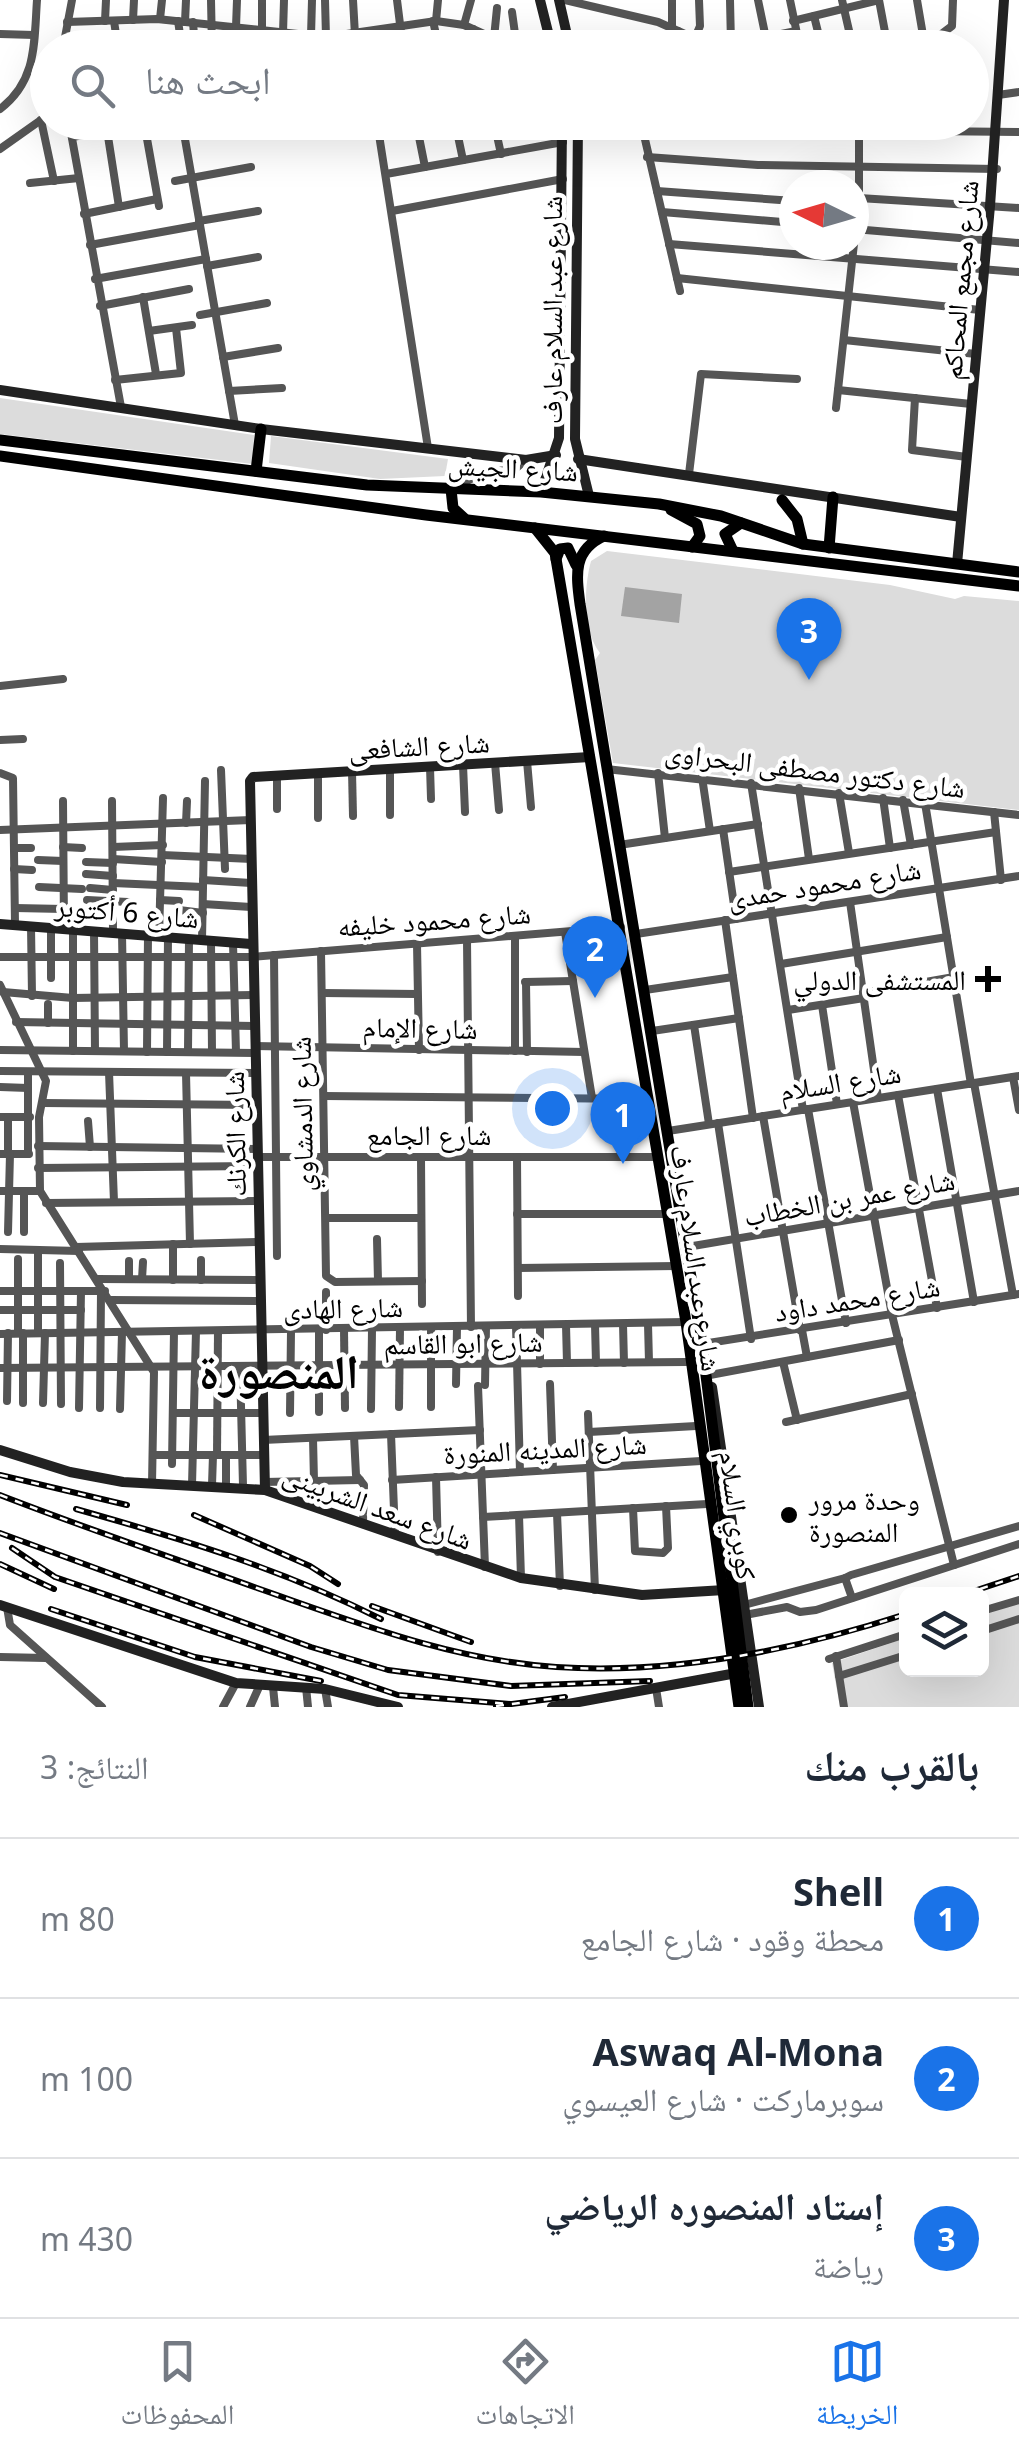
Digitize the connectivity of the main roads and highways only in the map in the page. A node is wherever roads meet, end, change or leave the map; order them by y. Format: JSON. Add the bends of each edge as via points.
{"nodes":[{"id":1,"x":261,"y":428,"type":"road end"},
{"id":2,"x":0,"y":440,"type":"edge"},
{"id":3,"x":62,"y":447,"type":"junction"},
{"id":4,"x":0,"y":456,"type":"edge"},
{"id":5,"x":60,"y":464,"type":"junction"},
{"id":6,"x":256,"y":472,"type":"junction"},
{"id":7,"x":451,"y":489,"type":"junction"},
{"id":8,"x":833,"y":497,"type":"road end"},
{"id":9,"x":782,"y":500,"type":"dead end"},
{"id":10,"x":659,"y":504,"type":"junction"},
{"id":11,"x":469,"y":520,"type":"junction"},
{"id":12,"x":742,"y":523,"type":"junction"},
{"id":13,"x":536,"y":528,"type":"junction"},
{"id":14,"x":604,"y":536,"type":"junction"},
{"id":15,"x":803,"y":544,"type":"junction"},
{"id":16,"x":692,"y":547,"type":"junction"},
{"id":17,"x":828,"y":548,"type":"junction"},
{"id":18,"x":733,"y":552,"type":"junction"},
{"id":19,"x":556,"y":559,"type":"junction"},
{"id":20,"x":577,"y":569,"type":"junction"},
{"id":21,"x":1019,"y":572,"type":"edge"},
{"id":22,"x":1019,"y":586,"type":"edge"},
{"id":23,"x":686,"y":1326,"type":"joint"},
{"id":24,"x":702,"y":1344,"type":"joint"},
{"id":25,"x":700,"y":1403,"type":"junction"},
{"id":26,"x":736,"y":1703,"type":"edge"},
{"id":27,"x":748,"y":1707,"type":"edge"}],
"edges":[{"from":1,"to":6,"type":"main road"},
{"from":2,"to":3,"type":"main road","name":"شارع الجيش"},
{"from":3,"to":5,"type":"main road"},
{"from":3,"to":6,"type":"main road","name":"شارع الجيش"},
{"from":4,"to":5,"type":"main road","name":"شارع الجيش"},
{"from":5,"to":11,"type":"main road","name":"شارع الجيش"},
{"from":6,"to":7,"type":"main road","name":"شارع الجيش"},
{"from":7,"to":10,"type":"main road","name":"شارع الجيش"},
{"from":7,"to":11,"type":"main road","via":[[452,508]]},
{"from":8,"to":17,"type":"main road"},
{"from":9,"to":15,"type":"main road","via":[[797,519]]},
{"from":10,"to":12,"type":"main road","name":"شارع الجيش"},
{"from":10,"to":16,"type":"main road","via":[[696,524],[700,536]]},
{"from":11,"to":13,"type":"main road","name":"شارع الجيش"},
{"from":12,"to":15,"type":"main road","name":"شارع الجيش"},
{"from":12,"to":18,"type":"main road","via":[[725,534]]},
{"from":13,"to":14,"type":"main road","name":"شارع الجيش"},
{"from":13,"to":19,"type":"main road","name":"شارع عبد السلام عارف"},
{"from":14,"to":16,"type":"main road","name":"شارع الجيش"},
{"from":14,"to":20,"type":"main road","via":[[586,546]]},
{"from":15,"to":17,"type":"main road","name":"شارع الجيش"},
{"from":16,"to":18,"type":"main road","name":"شارع الجيش"},
{"from":17,"to":21,"type":"main road","name":"شارع الجيش"},
{"from":18,"to":22,"type":"main road","name":"شارع الجيش"},
{"from":19,"to":20,"type":"main road","via":[[568,548]]},
{"from":19,"to":23,"type":"main road","name":"شارع عبد السلام عارف"},
{"from":20,"to":24,"type":"main road","name":"شارع عبد السلام عارف"},
{"from":23,"to":25,"type":"main road","name":"كوبري السلام"},
{"from":24,"to":25,"type":"main road","name":"كوبري السلام"},
{"from":25,"to":26,"type":"main road","name":"كوبري السلام"},
{"from":25,"to":27,"type":"main road","name":"كوبري السلام"}]}
